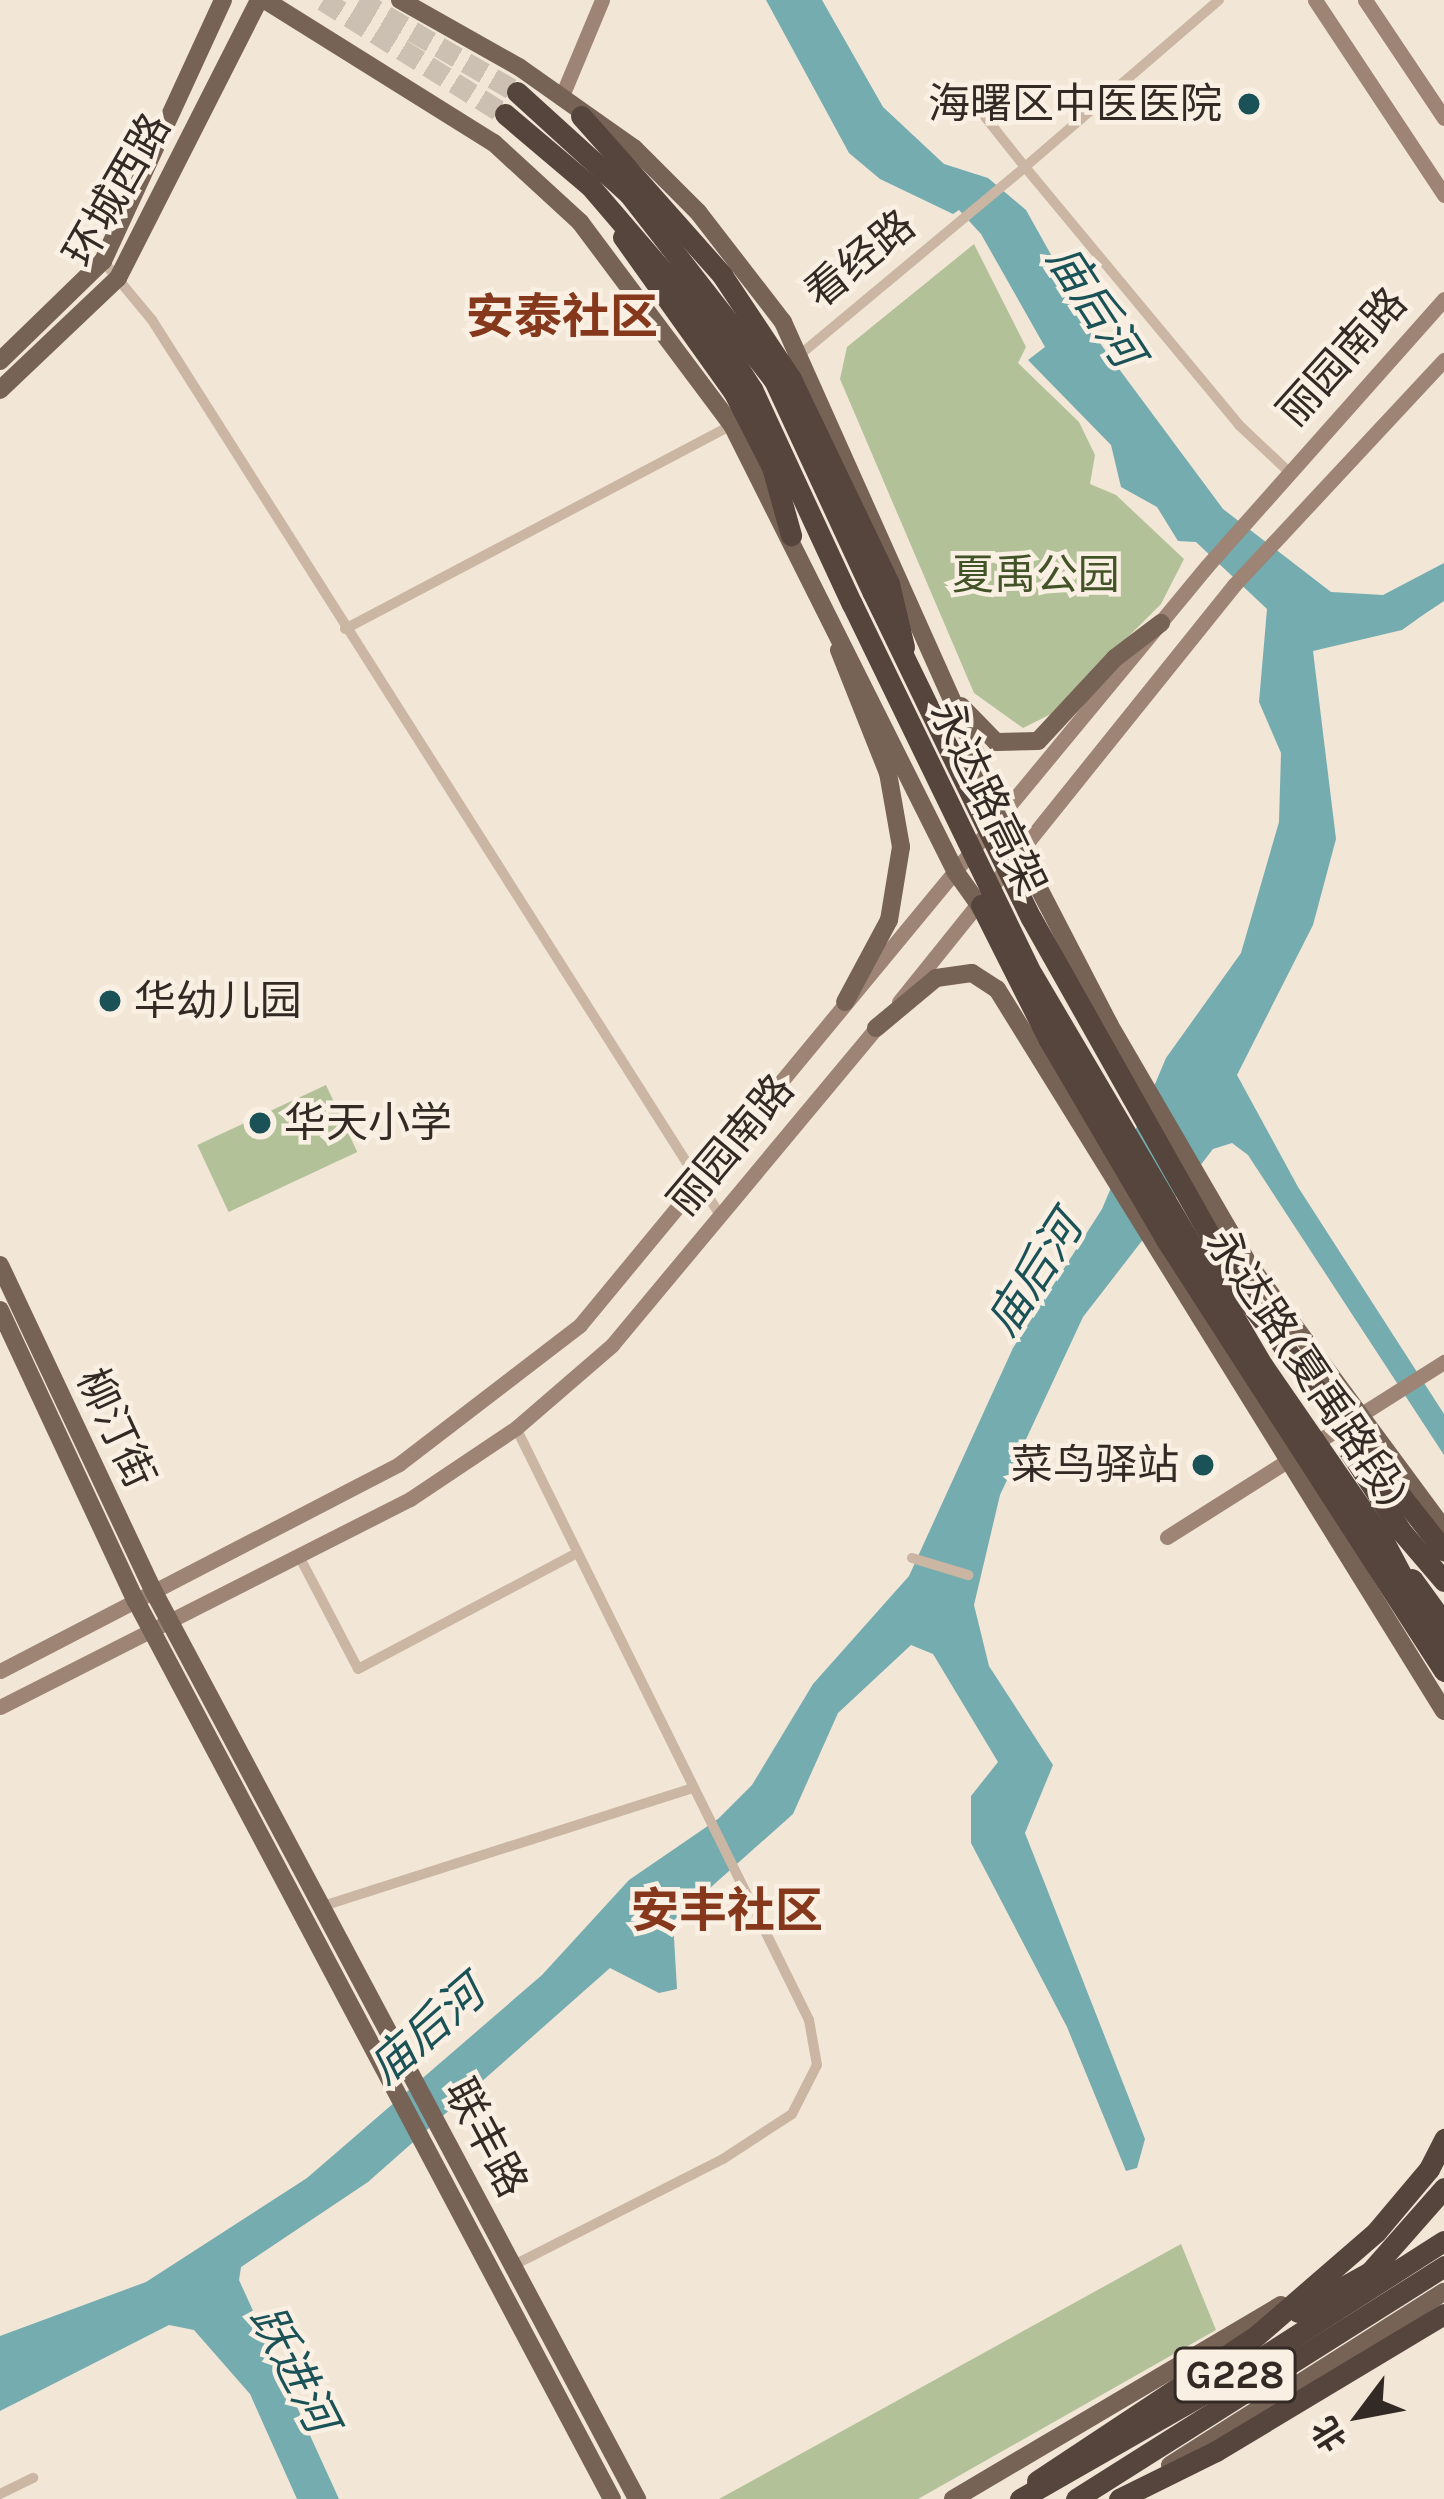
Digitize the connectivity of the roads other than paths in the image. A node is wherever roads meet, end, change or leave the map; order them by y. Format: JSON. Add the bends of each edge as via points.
{"nodes":[{"id":1,"x":224,"y":0,"type":"edge"},
{"id":2,"x":262,"y":0,"type":"edge"},
{"id":3,"x":400,"y":0,"type":"edge"},
{"id":4,"x":602,"y":0,"type":"edge"},
{"id":5,"x":1219,"y":0,"type":"edge"},
{"id":6,"x":1315,"y":0,"type":"edge"},
{"id":7,"x":1365,"y":0,"type":"edge"},
{"id":8,"x":518,"y":92,"type":"tunnel mouth"},
{"id":9,"x":561,"y":98,"type":"junction"},
{"id":10,"x":978,"y":108,"type":"dead end"},
{"id":11,"x":505,"y":114,"type":"tunnel mouth"},
{"id":12,"x":581,"y":116,"type":"junction"},
{"id":13,"x":1444,"y":118,"type":"edge"},
{"id":14,"x":1025,"y":167,"type":"junction"},
{"id":15,"x":590,"y":186,"type":"junction"},
{"id":16,"x":1444,"y":195,"type":"edge"},
{"id":17,"x":104,"y":261,"type":"junction"},
{"id":18,"x":118,"y":278,"type":"junction"},
{"id":19,"x":1444,"y":299,"type":"edge"},
{"id":20,"x":802,"y":353,"type":"junction"},
{"id":21,"x":1444,"y":359,"type":"edge"},
{"id":22,"x":0,"y":361,"type":"edge"},
{"id":23,"x":0,"y":390,"type":"edge"},
{"id":24,"x":732,"y":425,"type":"junction"},
{"id":25,"x":1288,"y":471,"type":"junction"},
{"id":26,"x":791,"y":535,"type":"junction"},
{"id":27,"x":881,"y":588,"type":"junction"},
{"id":28,"x":827,"y":605,"type":"junction"},
{"id":29,"x":1161,"y":623,"type":"junction"},
{"id":30,"x":345,"y":628,"type":"junction"},
{"id":31,"x":940,"y":675,"type":"junction"},
{"id":32,"x":1004,"y":815,"type":"junction"},
{"id":33,"x":1020,"y":852,"type":"junction"},
{"id":34,"x":955,"y":871,"type":"junction"},
{"id":35,"x":981,"y":905,"type":"junction"},
{"id":36,"x":845,"y":1002,"type":"junction"},
{"id":37,"x":876,"y":1028,"type":"junction"},
{"id":38,"x":699,"y":1184,"type":"junction"},
{"id":39,"x":720,"y":1215,"type":"junction"},
{"id":40,"x":0,"y":1264,"type":"edge"},
{"id":41,"x":0,"y":1310,"type":"edge"},
{"id":42,"x":1440,"y":1364,"type":"edge"},
{"id":43,"x":1331,"y":1416,"type":"junction"},
{"id":44,"x":1359,"y":1417,"type":"junction"},
{"id":45,"x":516,"y":1428,"type":"junction"},
{"id":46,"x":1311,"y":1448,"type":"junction"},
{"id":47,"x":1288,"y":1464,"type":"junction"},
{"id":48,"x":1444,"y":1529,"type":"edge"},
{"id":49,"x":1167,"y":1537,"type":"dead end"},
{"id":50,"x":1383,"y":1540,"type":"junction"},
{"id":51,"x":1444,"y":1551,"type":"edge"},
{"id":52,"x":573,"y":1555,"type":"junction"},
{"id":53,"x":298,"y":1556,"type":"junction"},
{"id":54,"x":912,"y":1558,"type":"dead end"},
{"id":55,"x":968,"y":1576,"type":"dead end"},
{"id":56,"x":1444,"y":1581,"type":"edge"},
{"id":57,"x":145,"y":1596,"type":"junction"},
{"id":58,"x":1444,"y":1624,"type":"edge"},
{"id":59,"x":162,"y":1625,"type":"junction"},
{"id":60,"x":1444,"y":1654,"type":"edge"},
{"id":61,"x":0,"y":1671,"type":"edge"},
{"id":62,"x":1444,"y":1671,"type":"edge"},
{"id":63,"x":0,"y":1707,"type":"edge"},
{"id":64,"x":1444,"y":1711,"type":"edge"},
{"id":65,"x":689,"y":1786,"type":"junction"},
{"id":66,"x":323,"y":1906,"type":"junction"},
{"id":67,"x":1444,"y":2138,"type":"edge"},
{"id":68,"x":1444,"y":2188,"type":"edge"},
{"id":69,"x":1444,"y":2206,"type":"edge"},
{"id":70,"x":1444,"y":2241,"type":"edge"},
{"id":71,"x":514,"y":2265,"type":"junction"},
{"id":72,"x":1444,"y":2266,"type":"edge"},
{"id":73,"x":1444,"y":2292,"type":"edge"},
{"id":74,"x":1444,"y":2314,"type":"edge"},
{"id":75,"x":1256,"y":2336,"type":"junction"},
{"id":76,"x":34,"y":2478,"type":"dead end"},
{"id":77,"x":0,"y":2494,"type":"edge"},
{"id":78,"x":612,"y":2499,"type":"edge"},
{"id":79,"x":637,"y":2499,"type":"edge"},
{"id":80,"x":952,"y":2499,"type":"edge"},
{"id":81,"x":1018,"y":2499,"type":"edge"},
{"id":82,"x":1076,"y":2499,"type":"edge"},
{"id":83,"x":1117,"y":2499,"type":"edge"}],
"edges":[{"from":1,"to":17,"type":"main road","name":"环城西路"},
{"from":2,"to":18,"type":"main road","name":"环城西路"},
{"from":2,"to":24,"type":"main road","via":[[372,62],[537,179],[580,222]]},
{"from":3,"to":9,"type":"main road"},
{"from":4,"to":9,"type":"main road"},
{"from":5,"to":14,"type":"street","name":"看经路"},
{"from":6,"to":16,"type":"main road"},
{"from":7,"to":13,"type":"main road"},
{"from":8,"to":27,"type":"highway","name":"永达路高架","via":[[628,194],[774,380]]},
{"from":9,"to":12,"type":"main road"},
{"from":10,"to":14,"type":"street"},
{"from":11,"to":15,"type":"highway","name":"永达路高架"},
{"from":12,"to":20,"type":"main road","via":[[667,177]]},
{"from":12,"to":27,"type":"highway","via":[[710,259],[780,362]]},
{"from":14,"to":20,"type":"street","name":"看经路"},
{"from":14,"to":25,"type":"street","via":[[1239,425]]},
{"from":15,"to":26,"type":"highway","via":[[733,392],[772,467]]},
{"from":15,"to":50,"type":"highway","name":"永达路高架","bridge":true,"via":[[674,281],[752,389],[1032,974],[1263,1366]]},
{"from":17,"to":18,"type":"street"},
{"from":17,"to":22,"type":"main road","name":"环城西路"},
{"from":18,"to":23,"type":"main road","name":"环城西路"},
{"from":18,"to":30,"type":"street"},
{"from":19,"to":25,"type":"main road","name":"丽园南路"},
{"from":20,"to":31,"type":"main road"},
{"from":21,"to":33,"type":"main road","name":"丽园南路","via":[[1234,585]]},
{"from":24,"to":26,"type":"main road"},
{"from":24,"to":30,"type":"street"},
{"from":25,"to":29,"type":"main road","name":"丽园南路"},
{"from":26,"to":28,"type":"main road"},
{"from":27,"to":43,"type":"highway","name":"永达路高架","bridge":true,"via":[[911,677],[1132,1109],[1246,1299]]},
{"from":28,"to":34,"type":"main road"},
{"from":28,"to":36,"type":"main road","via":[[848,687],[888,773],[901,847],[889,920]]},
{"from":29,"to":31,"type":"main road","via":[[1114,658],[1048,736],[1023,746],[985,732]]},
{"from":29,"to":32,"type":"main road","name":"丽园南路"},
{"from":30,"to":38,"type":"street"},
{"from":31,"to":32,"type":"main road"},
{"from":32,"to":33,"type":"main road"},
{"from":32,"to":34,"type":"main road","name":"丽园南路"},
{"from":33,"to":35,"type":"main road","name":"丽园南路"},
{"from":33,"to":44,"type":"main road","name":"永达路(夏禹路段)","via":[[1248,1263]]},
{"from":34,"to":35,"type":"main road"},
{"from":34,"to":36,"type":"main road","name":"丽园南路"},
{"from":35,"to":37,"type":"main road","name":"丽园南路"},
{"from":35,"to":46,"type":"main road","name":"永达路(夏禹路段)","bridge":true,"via":[[1156,1207]]},
{"from":35,"to":62,"type":"highway","bridge":true,"via":[[1049,1040],[1178,1258]]},
{"from":36,"to":38,"type":"main road","name":"丽园南路"},
{"from":37,"to":39,"type":"main road","name":"丽园南路"},
{"from":37,"to":47,"type":"main road","via":[[936,978],[972,973],[998,989]]},
{"from":38,"to":39,"type":"street"},
{"from":38,"to":57,"type":"main road","name":"丽园南路","via":[[580,1325],[490,1400],[399,1465]]},
{"from":39,"to":45,"type":"main road","name":"丽园南路","via":[[612,1345]]},
{"from":40,"to":57,"type":"main road","name":"柳汀街"},
{"from":41,"to":57,"type":"main road","name":"柳汀街"},
{"from":42,"to":44,"type":"main road"},
{"from":43,"to":51,"type":"highway","bridge":true},
{"from":43,"to":56,"type":"highway","bridge":true,"via":[[1362,1478]]},
{"from":44,"to":46,"type":"main road"},
{"from":44,"to":48,"type":"main road","name":"永达路(夏禹路段)"},
{"from":45,"to":52,"type":"street"},
{"from":45,"to":53,"type":"main road","name":"丽园南路","via":[[410,1499]]},
{"from":46,"to":47,"type":"main road"},
{"from":46,"to":58,"type":"main road","name":"永达路(夏禹路段)"},
{"from":47,"to":49,"type":"main road"},
{"from":47,"to":64,"type":"main road"},
{"from":50,"to":58,"type":"highway","bridge":true},
{"from":50,"to":60,"type":"highway","bridge":true},
{"from":52,"to":53,"type":"street","via":[[358,1669]]},
{"from":52,"to":65,"type":"street"},
{"from":53,"to":59,"type":"main road","name":"丽园南路"},
{"from":54,"to":55,"type":"street"},
{"from":57,"to":59,"type":"main road","name":"柳汀街"},
{"from":57,"to":61,"type":"main road","name":"丽园南路"},
{"from":59,"to":63,"type":"main road","name":"丽园南路"},
{"from":59,"to":66,"type":"main road","name":"联丰路"},
{"from":59,"to":78,"type":"main road","name":"联丰路","via":[[362,2036]]},
{"from":65,"to":66,"type":"street"},
{"from":65,"to":71,"type":"street","via":[[809,2020],[817,2065],[792,2114],[723,2159]]},
{"from":66,"to":71,"type":"main road","name":"联丰路"},
{"from":67,"to":75,"type":"highway","bridge":true,"via":[[1429,2169],[1376,2232]]},
{"from":68,"to":75,"type":"highway","bridge":true,"via":[[1370,2272]]},
{"from":69,"to":80,"type":"main road"},
{"from":70,"to":81,"type":"highway","number":"G228","via":[[1217,2386]]},
{"from":71,"to":79,"type":"main road","name":"联丰路"},
{"from":72,"to":82,"type":"highway","number":"G228"},
{"from":73,"to":83,"type":"main road"},
{"from":74,"to":83,"type":"highway","via":[[1216,2451]]},
{"from":75,"to":81,"type":"highway","via":[[1070,2452]]},
{"from":76,"to":77,"type":"street"}]}
